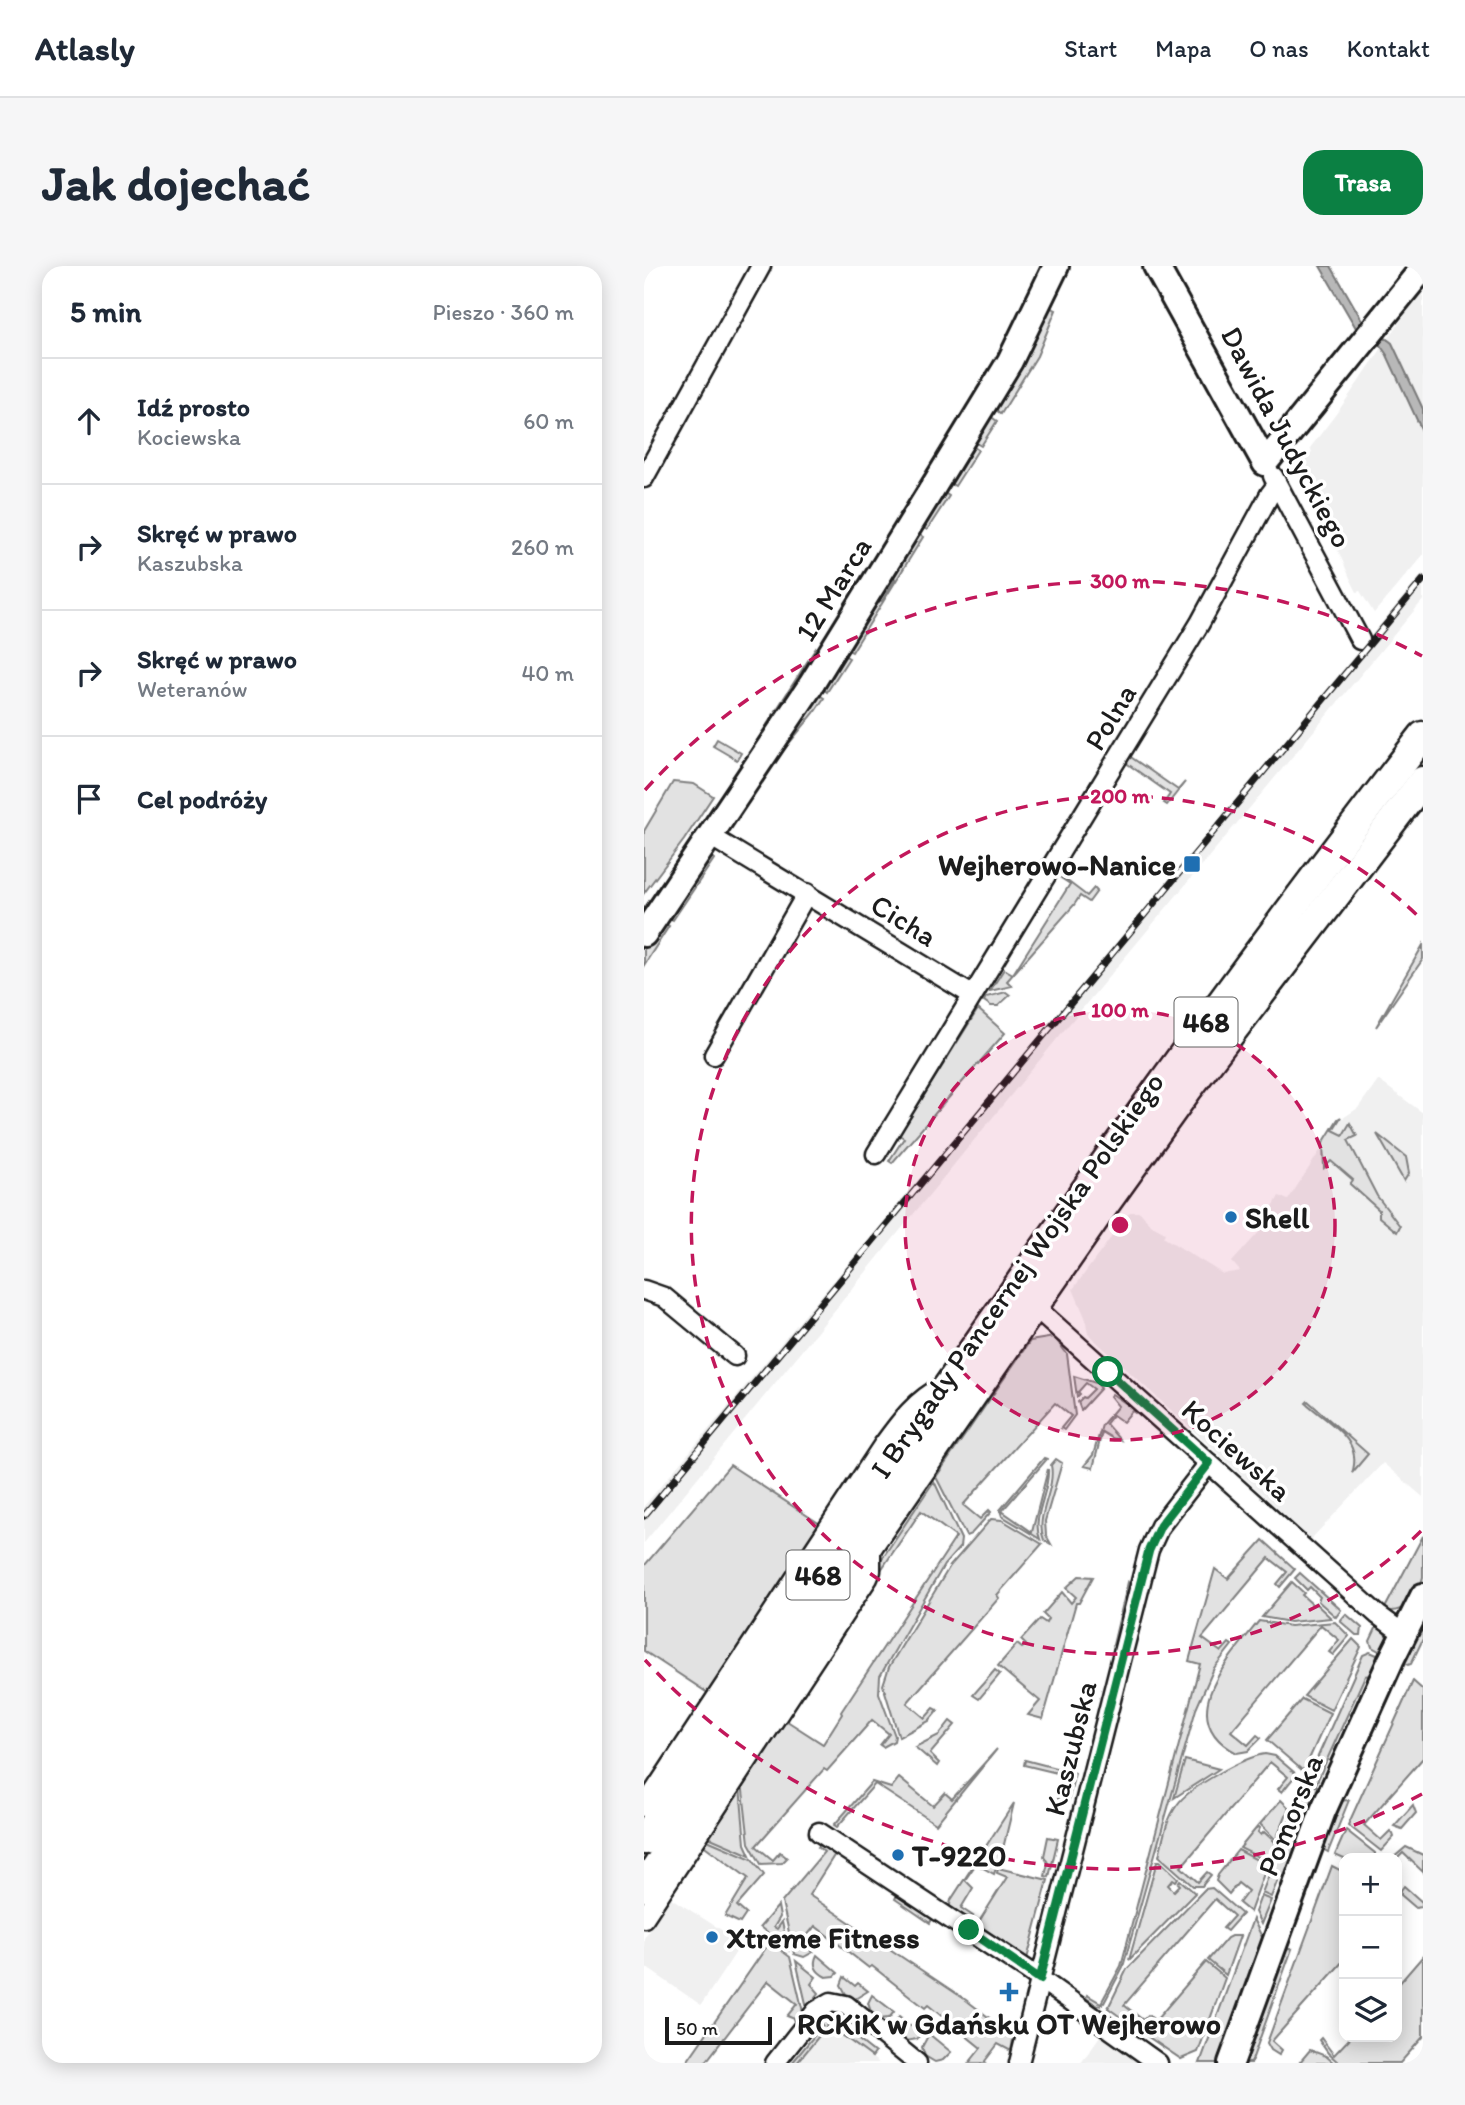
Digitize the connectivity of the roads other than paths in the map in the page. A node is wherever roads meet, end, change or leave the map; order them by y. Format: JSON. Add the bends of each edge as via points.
{"nodes":[{"id":1,"x":761,"y":266,"type":"edge"},
{"id":2,"x":1056,"y":266,"type":"edge"},
{"id":3,"x":1156,"y":266,"type":"edge"},
{"id":4,"x":1423,"y":268,"type":"edge"},
{"id":5,"x":1271,"y":474,"type":"junction"},
{"id":6,"x":644,"y":478,"type":"edge"},
{"id":7,"x":1360,"y":640,"type":"dead end"},
{"id":8,"x":1423,"y":736,"type":"edge"},
{"id":9,"x":1423,"y":763,"type":"edge"},
{"id":10,"x":1423,"y":782,"type":"edge"},
{"id":11,"x":710,"y":836,"type":"junction"},
{"id":12,"x":807,"y":893,"type":"junction"},
{"id":13,"x":644,"y":934,"type":"edge"},
{"id":14,"x":972,"y":995,"type":"junction"},
{"id":15,"x":714,"y":1055,"type":"dead end"},
{"id":16,"x":876,"y":1154,"type":"dead end"},
{"id":17,"x":644,"y":1290,"type":"edge"},
{"id":18,"x":1034,"y":1306,"type":"junction"},
{"id":19,"x":735,"y":1356,"type":"dead end"},
{"id":20,"x":947,"y":1385,"type":"junction"},
{"id":21,"x":1209,"y":1463,"type":"junction"},
{"id":22,"x":872,"y":1541,"type":"junction"},
{"id":23,"x":1423,"y":1596,"type":"edge"},
{"id":24,"x":1404,"y":1634,"type":"junction"},
{"id":25,"x":644,"y":1807,"type":"edge"},
{"id":26,"x":819,"y":1832,"type":"dead end"},
{"id":27,"x":644,"y":1840,"type":"edge"},
{"id":28,"x":644,"y":1887,"type":"edge"},
{"id":29,"x":644,"y":1918,"type":"edge"},
{"id":30,"x":1040,"y":1979,"type":"junction"},
{"id":31,"x":775,"y":2063,"type":"edge"},
{"id":32,"x":917,"y":2063,"type":"edge"},
{"id":33,"x":1019,"y":2063,"type":"edge"},
{"id":34,"x":1158,"y":2063,"type":"edge"},
{"id":35,"x":1231,"y":2063,"type":"edge"}],
"edges":[{"from":1,"to":6,"type":"street"},
{"from":2,"to":11,"type":"street","name":"12 Marca","via":[[1021,341],[979,413],[811,685]]},
{"from":3,"to":5,"type":"street","name":"Dawida Judyckiego"},
{"from":4,"to":5,"type":"street","via":[[1362,343]]},
{"from":5,"to":7,"type":"street","name":"Dawida Judyckiego"},
{"from":5,"to":14,"type":"street","name":"Polna","via":[[1270,494],[1200,623]]},
{"from":8,"to":9,"type":"street"},
{"from":8,"to":20,"type":"main road","name":"I Brygady Pancernej Wojska Polskiego","number":"468","via":[[1170,1070]]},
{"from":10,"to":18,"type":"main road","name":"I Brygady Pancernej Wojska Polskiego","number":"468","via":[[1187,1090]]},
{"from":11,"to":12,"type":"street","name":"Cicha"},
{"from":11,"to":13,"type":"street","name":"12 Marca"},
{"from":12,"to":14,"type":"street","name":"Cicha"},
{"from":12,"to":15,"type":"street"},
{"from":14,"to":16,"type":"street","name":"Polna"},
{"from":17,"to":19,"type":"street","via":[[664,1297]]},
{"from":18,"to":21,"type":"street","name":"Kociewska"},
{"from":18,"to":22,"type":"main road","name":"I Brygady Pancernej Wojska Polskiego","number":"468"},
{"from":20,"to":25,"type":"street","name":"I Brygady Pancernej Wojska Polskiego","via":[[911,1408],[883,1445]]},
{"from":20,"to":27,"type":"main road","name":"I Brygady Pancernej Wojska Polskiego","number":"468"},
{"from":21,"to":24,"type":"street","name":"Kociewska"},
{"from":21,"to":30,"type":"street","name":"Kaszubska","via":[[1160,1526],[1149,1550]]},
{"from":22,"to":28,"type":"main road","name":"I Brygady Pancernej Wojska Polskiego","number":"468"},
{"from":22,"to":29,"type":"street","name":"I Brygady Pancernej Wojska Polskiego","via":[[868,1578]]},
{"from":23,"to":24,"type":"street","name":"Pomorska"},
{"from":24,"to":35,"type":"street","name":"Pomorska","via":[[1323,1811]]},
{"from":26,"to":30,"type":"street"},
{"from":30,"to":33,"type":"street","name":"Kaszubska"},
{"from":30,"to":34,"type":"street"},
{"from":31,"to":32,"type":"street","via":[[816,2011],[831,2002],[846,2005]]}]}
